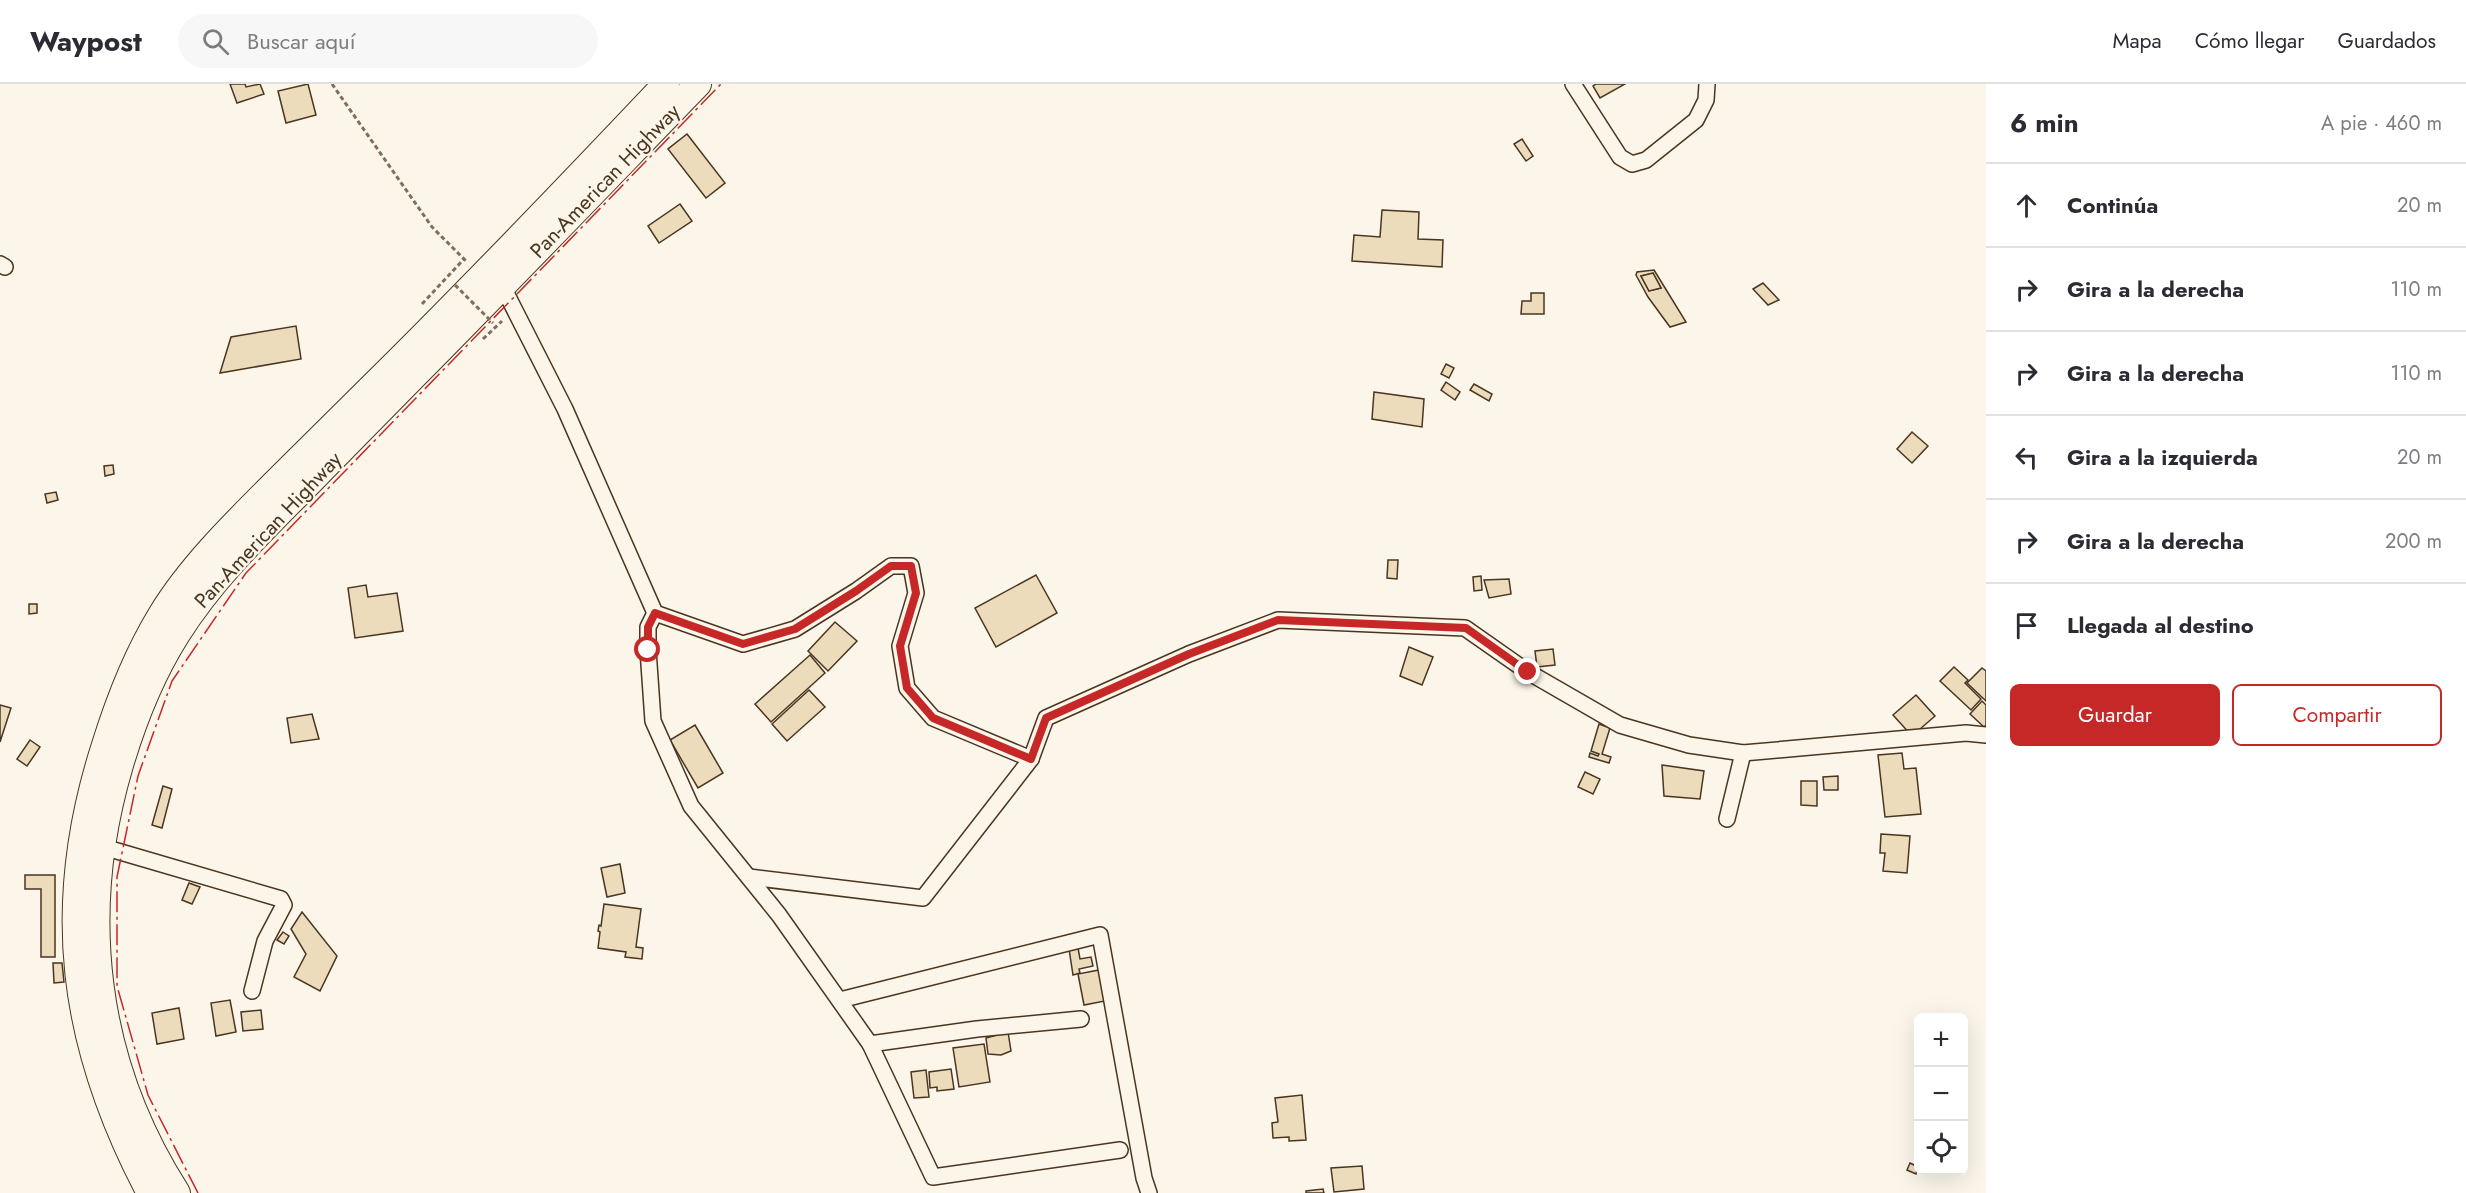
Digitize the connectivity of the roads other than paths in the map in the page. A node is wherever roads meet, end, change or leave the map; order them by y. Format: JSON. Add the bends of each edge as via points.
{"nodes":[{"id":1,"x":666,"y":84,"type":"edge"},
{"id":2,"x":698,"y":84,"type":"edge"},
{"id":3,"x":1574,"y":84,"type":"edge"},
{"id":4,"x":1707,"y":84,"type":"edge"},
{"id":5,"x":492,"y":282,"type":"junction"},
{"id":6,"x":655,"y":613,"type":"junction"},
{"id":7,"x":1986,"y":735,"type":"edge"},
{"id":8,"x":1743,"y":753,"type":"junction"},
{"id":9,"x":1031,"y":759,"type":"junction"},
{"id":10,"x":1727,"y":819,"type":"dead end"},
{"id":11,"x":100,"y":846,"type":"junction"},
{"id":12,"x":749,"y":877,"type":"junction"},
{"id":13,"x":252,"y":991,"type":"dead end"},
{"id":14,"x":840,"y":1000,"type":"junction"},
{"id":15,"x":1081,"y":1019,"type":"dead end"},
{"id":16,"x":870,"y":1044,"type":"junction"},
{"id":17,"x":1120,"y":1150,"type":"dead end"},
{"id":18,"x":150,"y":1193,"type":"edge"},
{"id":19,"x":177,"y":1193,"type":"edge"},
{"id":20,"x":1149,"y":1193,"type":"edge"}],
"edges":[{"from":1,"to":5,"type":"highway","name":"Pan-American Highway"},
{"from":2,"to":5,"type":"highway","name":"Pan-American Highway"},
{"from":3,"to":4,"type":"street","via":[[1620,157],[1632,164],[1646,160],[1696,120],[1706,100]]},
{"from":5,"to":6,"type":"street","via":[[565,409]]},
{"from":5,"to":11,"type":"highway","name":"Pan-American Highway","via":[[255,537],[208,590],[177,633],[149,682],[131,729]]},
{"from":5,"to":18,"type":"highway","name":"Pan-American Highway","via":[[218,541],[162,613],[132,670],[113,718],[80,843],[76,880],[78,977],[102,1083],[123,1139]]},
{"from":6,"to":9,"type":"street","via":[[743,644],[795,629],[891,566],[911,566],[916,593],[900,646],[907,688],[933,718]]},
{"from":6,"to":12,"type":"street","via":[[648,627],[654,722],[691,806]]},
{"from":7,"to":8,"type":"street","via":[[1966,733]]},
{"from":8,"to":9,"type":"street","via":[[1689,745],[1620,724],[1528,672],[1466,628],[1278,620],[1189,654],[1046,718]]},
{"from":8,"to":10,"type":"street"},
{"from":9,"to":12,"type":"street","via":[[923,898]]},
{"from":11,"to":13,"type":"street","via":[[281,899],[284,905],[265,941]]},
{"from":11,"to":19,"type":"highway","name":"Pan-American Highway","via":[[95,912],[105,1022],[126,1092],[157,1162]]},
{"from":12,"to":14,"type":"street"},
{"from":14,"to":16,"type":"street"},
{"from":14,"to":20,"type":"street","via":[[1100,935]]},
{"from":15,"to":16,"type":"street"},
{"from":16,"to":17,"type":"street","via":[[933,1177]]}]}
